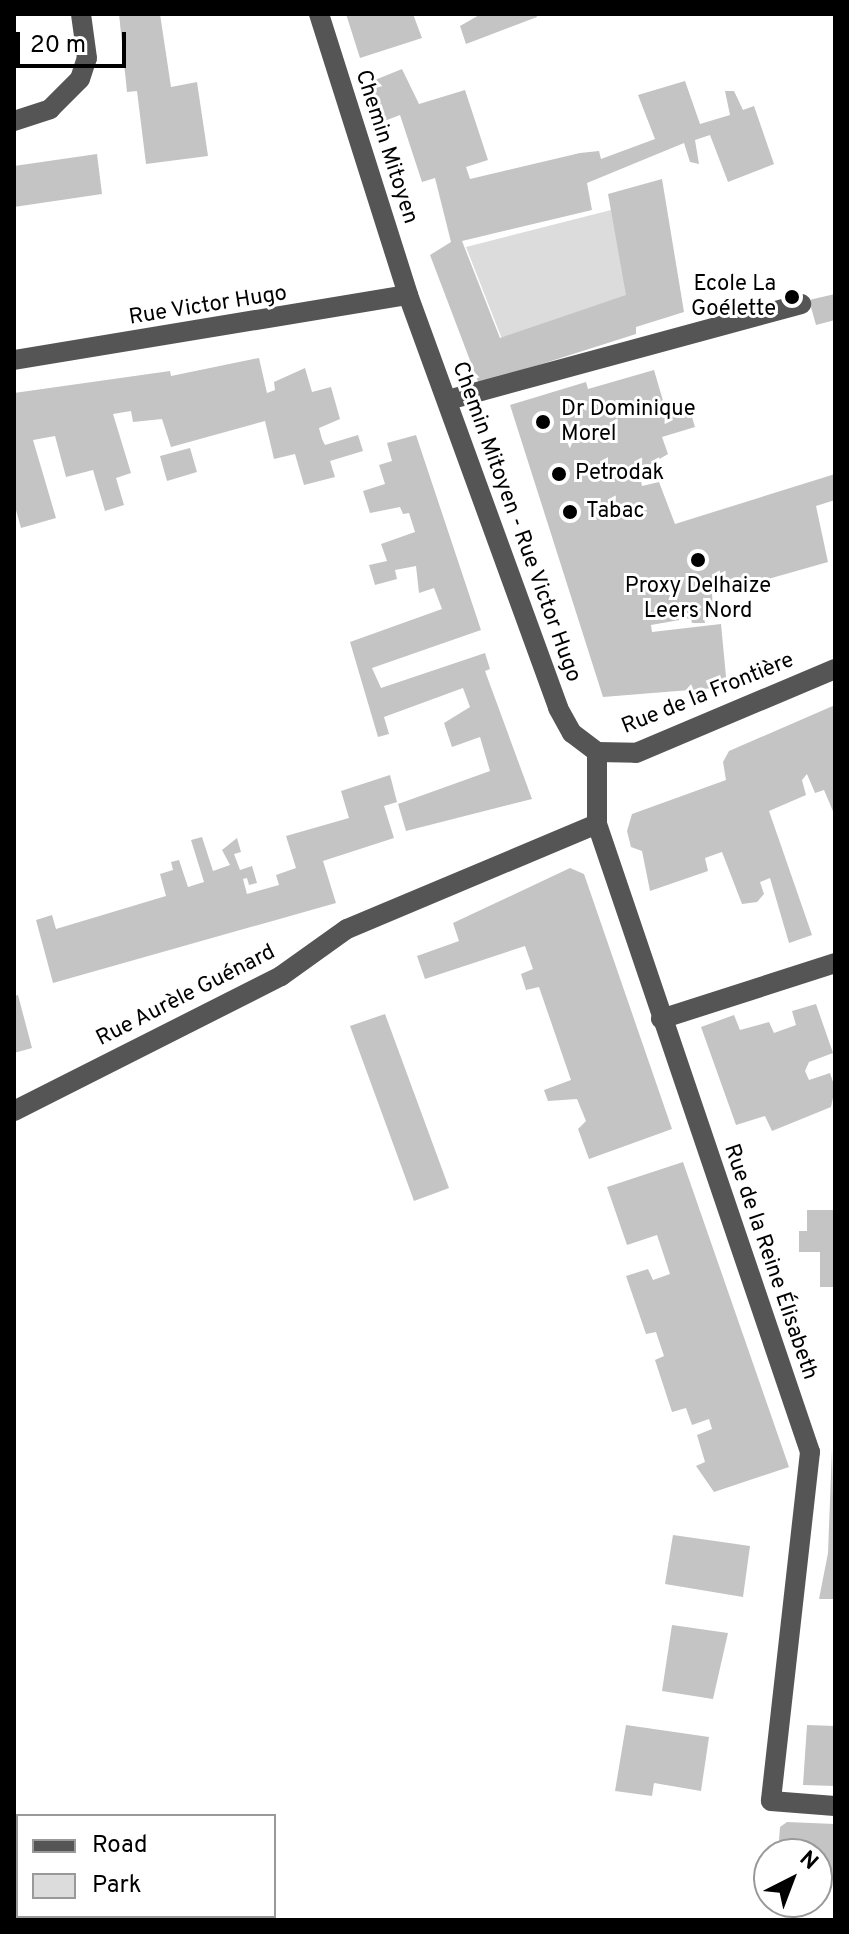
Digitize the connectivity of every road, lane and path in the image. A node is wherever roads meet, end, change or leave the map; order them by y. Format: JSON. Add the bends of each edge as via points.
{"nodes":[{"id":1,"x":81,"y":14,"type":"edge"},
{"id":2,"x":319,"y":14,"type":"edge"},
{"id":3,"x":14,"y":121,"type":"edge"},
{"id":4,"x":408,"y":295,"type":"junction"},
{"id":5,"x":801,"y":304,"type":"dead end"},
{"id":6,"x":14,"y":360,"type":"edge"},
{"id":7,"x":448,"y":400,"type":"junction"},
{"id":8,"x":835,"y":669,"type":"edge"},
{"id":9,"x":597,"y":752,"type":"junction"},
{"id":10,"x":597,"y":824,"type":"junction"},
{"id":11,"x":835,"y":963,"type":"edge"},
{"id":12,"x":661,"y":1019,"type":"junction"},
{"id":13,"x":14,"y":1111,"type":"edge"},
{"id":14,"x":835,"y":1806,"type":"edge"}],
"edges":[{"from":1,"to":3,"type":"street","via":[[87,58],[80,79],[50,109]]},
{"from":2,"to":4,"type":"street","name":"Chemin Mitoyen"},
{"from":4,"to":6,"type":"street","name":"Rue Victor Hugo"},
{"from":4,"to":7,"type":"street","name":"Chemin Mitoyen - Rue Victor Hugo"},
{"from":5,"to":7,"type":"street"},
{"from":7,"to":9,"type":"street","name":"Chemin Mitoyen - Rue Victor Hugo","via":[[558,708],[572,733]]},
{"from":8,"to":9,"type":"street","name":"Rue de la Frontière","via":[[636,753]]},
{"from":9,"to":10,"type":"street","name":"Rue de la Reine Élisabeth"},
{"from":10,"to":12,"type":"street","name":"Rue de la Reine Élisabeth"},
{"from":10,"to":13,"type":"street","name":"Rue Aurèle Guénard","via":[[347,929],[281,976]]},
{"from":11,"to":12,"type":"street"},
{"from":12,"to":14,"type":"street","name":"Rue de la Reine Élisabeth","via":[[810,1452],[771,1801]]}]}
